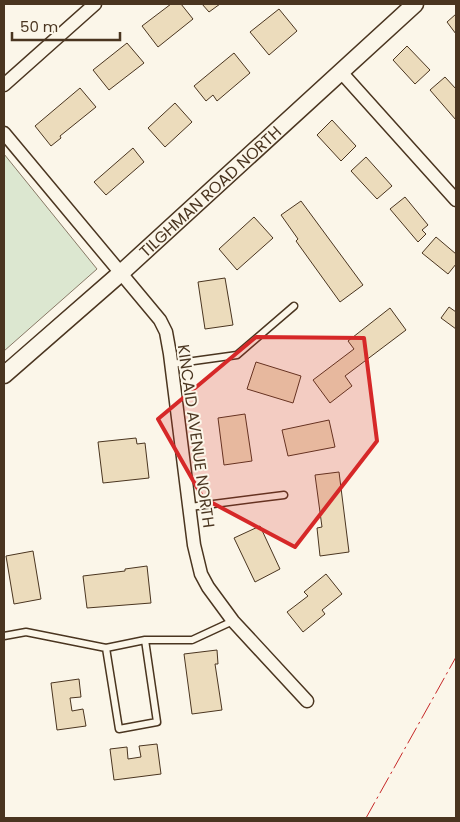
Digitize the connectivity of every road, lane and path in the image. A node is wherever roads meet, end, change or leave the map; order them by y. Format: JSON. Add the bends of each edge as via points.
{"nodes":[{"id":1,"x":94,"y":4,"type":"edge"},
{"id":2,"x":415,"y":4,"type":"edge"},
{"id":3,"x":341,"y":72,"type":"junction"},
{"id":4,"x":4,"y":85,"type":"edge"},
{"id":5,"x":4,"y":133,"type":"edge"},
{"id":6,"x":456,"y":200,"type":"edge"},
{"id":7,"x":122,"y":272,"type":"junction"},
{"id":8,"x":294,"y":306,"type":"dead end"},
{"id":9,"x":172,"y":364,"type":"junction"},
{"id":10,"x":4,"y":375,"type":"edge"},
{"id":11,"x":284,"y":495,"type":"dead end"},
{"id":12,"x":190,"y":507,"type":"junction"},
{"id":13,"x":233,"y":621,"type":"junction"},
{"id":14,"x":4,"y":636,"type":"edge"},
{"id":15,"x":145,"y":640,"type":"junction"},
{"id":16,"x":106,"y":648,"type":"junction"},
{"id":17,"x":307,"y":701,"type":"dead end"}],
"edges":[{"from":1,"to":4,"type":"street"},
{"from":2,"to":3,"type":"street","name":"TILGHMAN ROAD NORTH"},
{"from":3,"to":6,"type":"street"},
{"from":3,"to":7,"type":"street","name":"TILGHMAN ROAD NORTH"},
{"from":5,"to":7,"type":"street","name":"KINCAID AVENUE NORTH"},
{"from":7,"to":9,"type":"street","name":"KINCAID AVENUE NORTH","via":[[160,320],[166,332]]},
{"from":7,"to":10,"type":"street","name":"TILGHMAN ROAD NORTH"},
{"from":8,"to":9,"type":"lane","via":[[237,355]]},
{"from":9,"to":12,"type":"street","name":"KINCAID AVENUE NORTH"},
{"from":11,"to":12,"type":"lane"},
{"from":12,"to":13,"type":"street","name":"KINCAID AVENUE NORTH","via":[[201,574]]},
{"from":13,"to":15,"type":"lane","via":[[192,640]]},
{"from":13,"to":17,"type":"street","name":"KINCAID AVENUE NORTH"},
{"from":14,"to":16,"type":"lane","via":[[26,632]]},
{"from":15,"to":16,"type":"lane"},
{"from":15,"to":16,"type":"lane","via":[[157,722],[119,729]]}]}
